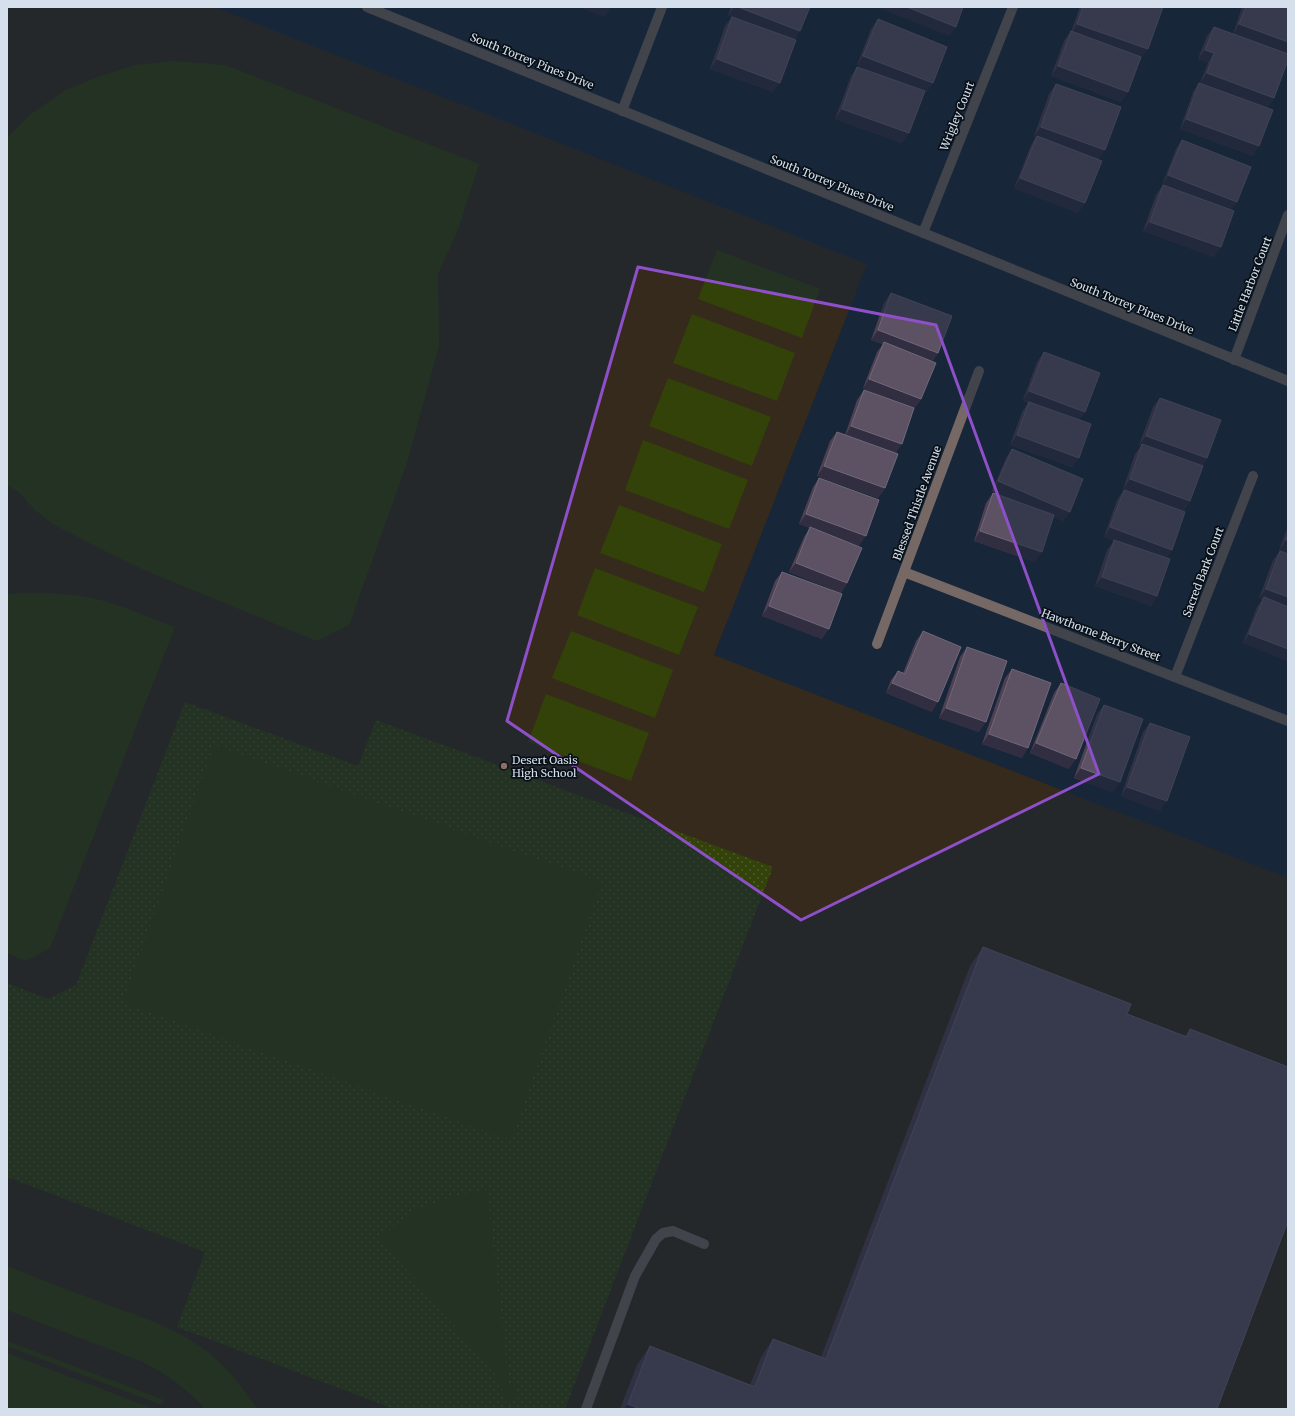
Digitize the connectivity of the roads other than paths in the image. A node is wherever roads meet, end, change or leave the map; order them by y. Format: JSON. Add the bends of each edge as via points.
{"nodes":[{"id":1,"x":367,"y":7,"type":"edge"},
{"id":2,"x":662,"y":7,"type":"edge"},
{"id":3,"x":1013,"y":7,"type":"edge"},
{"id":4,"x":622,"y":111,"type":"junction"},
{"id":5,"x":1288,"y":215,"type":"edge"},
{"id":6,"x":923,"y":233,"type":"junction"},
{"id":7,"x":1234,"y":360,"type":"junction"},
{"id":8,"x":979,"y":371,"type":"dead end"},
{"id":9,"x":1288,"y":381,"type":"edge"},
{"id":10,"x":1253,"y":476,"type":"dead end"},
{"id":11,"x":904,"y":572,"type":"junction"},
{"id":12,"x":877,"y":644,"type":"dead end"},
{"id":13,"x":1175,"y":677,"type":"junction"},
{"id":14,"x":1288,"y":721,"type":"edge"},
{"id":15,"x":704,"y":1244,"type":"dead end"},
{"id":16,"x":586,"y":1409,"type":"edge"}],
"edges":[{"from":1,"to":4,"type":"street","name":"South Torrey Pines Drive"},
{"from":2,"to":4,"type":"street"},
{"from":3,"to":6,"type":"street","name":"Wrigley Court"},
{"from":4,"to":6,"type":"street","name":"South Torrey Pines Drive"},
{"from":5,"to":7,"type":"street","name":"Little Harbor Court"},
{"from":6,"to":7,"type":"street","name":"South Torrey Pines Drive"},
{"from":7,"to":9,"type":"street","name":"South Torrey Pines Drive"},
{"from":8,"to":11,"type":"street","name":"Blessed Thistle Avenue"},
{"from":10,"to":13,"type":"street","name":"Sacred Bark Court"},
{"from":11,"to":12,"type":"street","name":"Blessed Thistle Avenue"},
{"from":11,"to":13,"type":"street","name":"Hawthorne Berry Street"},
{"from":13,"to":14,"type":"street","name":"Hawthorne Berry Street"},
{"from":15,"to":16,"type":"street","via":[[673,1231],[663,1233],[656,1239],[635,1276]]}]}
